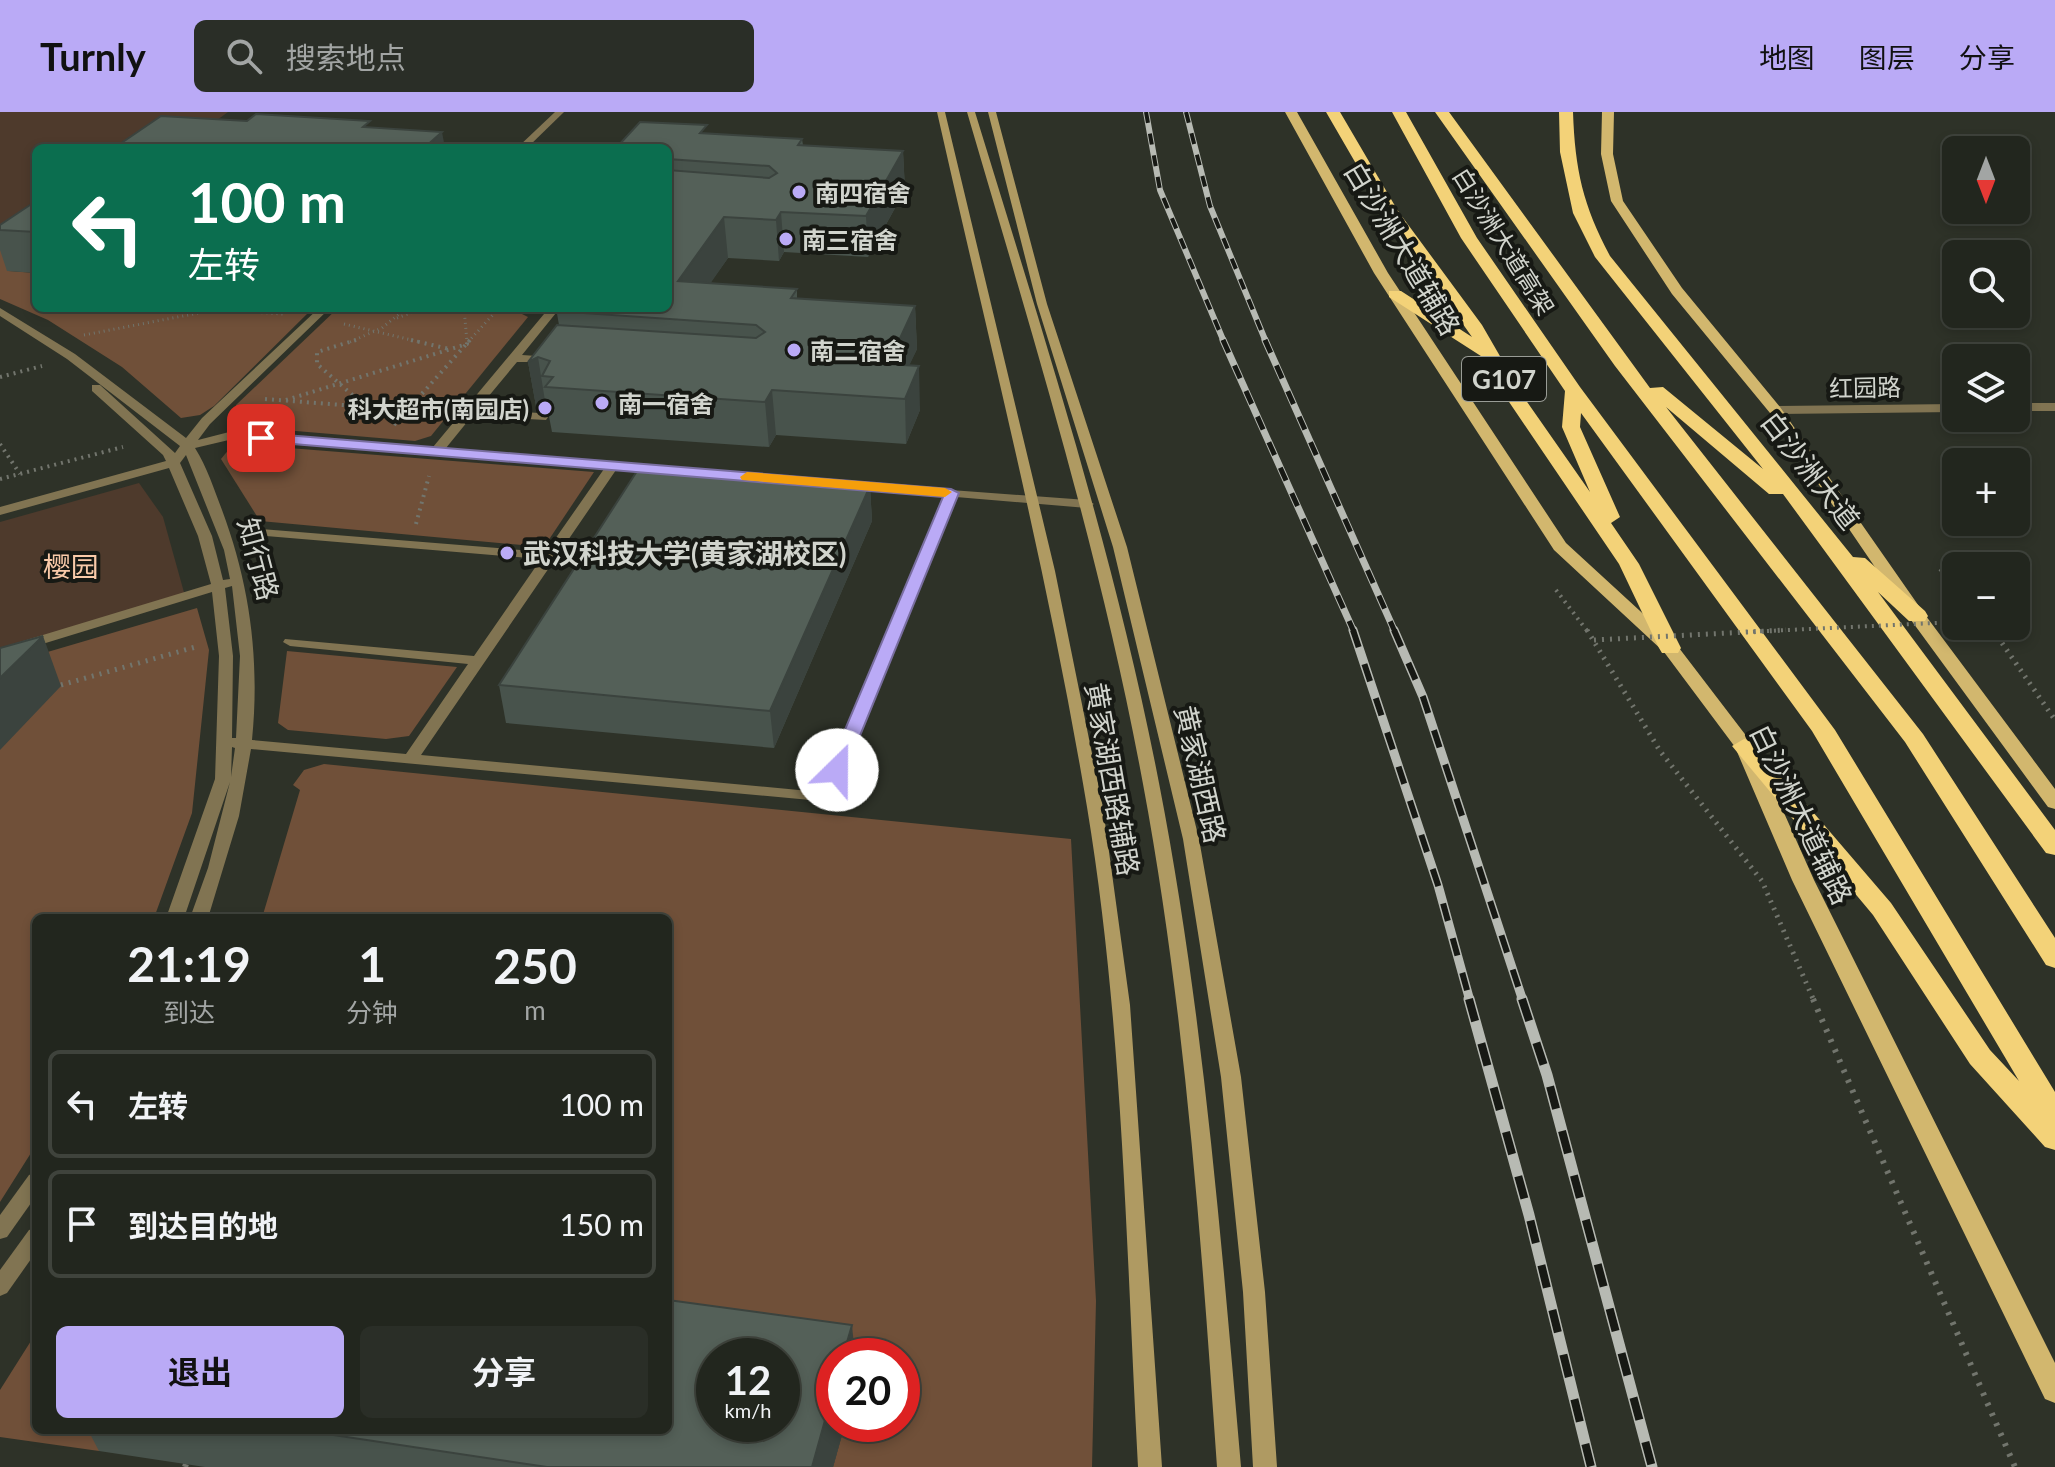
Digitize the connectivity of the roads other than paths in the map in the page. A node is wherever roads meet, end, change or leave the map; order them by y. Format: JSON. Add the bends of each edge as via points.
{"nodes":[{"id":1,"x":560,"y":112,"type":"edge"},
{"id":2,"x":941,"y":112,"type":"edge"},
{"id":3,"x":971,"y":112,"type":"edge"},
{"id":4,"x":992,"y":112,"type":"edge"},
{"id":5,"x":1291,"y":112,"type":"edge"},
{"id":6,"x":1333,"y":112,"type":"edge"},
{"id":7,"x":1399,"y":112,"type":"edge"},
{"id":8,"x":1442,"y":112,"type":"edge"},
{"id":9,"x":1608,"y":112,"type":"edge"},
{"id":10,"x":1566,"y":113,"type":"edge"},
{"id":11,"x":526,"y":144,"type":"edge"},
{"id":12,"x":1395,"y":294,"type":"junction"},
{"id":13,"x":0,"y":311,"type":"edge"},
{"id":14,"x":321,"y":312,"type":"edge"},
{"id":15,"x":552,"y":312,"type":"edge"},
{"id":16,"x":0,"y":321,"type":"edge"},
{"id":17,"x":1492,"y":357,"type":"junction"},
{"id":18,"x":515,"y":358,"type":"junction"},
{"id":19,"x":569,"y":362,"type":"edge"},
{"id":20,"x":1621,"y":362,"type":"junction"},
{"id":21,"x":1574,"y":391,"type":"junction"},
{"id":22,"x":549,"y":407,"type":"edge"},
{"id":23,"x":2030,"y":407,"type":"edge"},
{"id":24,"x":2055,"y":407,"type":"edge"},
{"id":25,"x":1942,"y":408,"type":"edge"},
{"id":26,"x":1775,"y":410,"type":"junction"},
{"id":27,"x":470,"y":412,"type":"junction"},
{"id":28,"x":187,"y":446,"type":"junction"},
{"id":29,"x":436,"y":452,"type":"junction"},
{"id":30,"x":173,"y":463,"type":"junction"},
{"id":31,"x":612,"y":466,"type":"junction"},
{"id":32,"x":782,"y":479,"type":"edge"},
{"id":33,"x":828,"y":483,"type":"edge"},
{"id":34,"x":951,"y":493,"type":"junction"},
{"id":35,"x":1028,"y":500,"type":"junction"},
{"id":36,"x":1087,"y":504,"type":"junction"},
{"id":37,"x":0,"y":511,"type":"edge"},
{"id":38,"x":1817,"y":523,"type":"junction"},
{"id":39,"x":266,"y":532,"type":"dead end"},
{"id":40,"x":550,"y":556,"type":"junction"},
{"id":41,"x":1629,"y":564,"type":"junction"},
{"id":42,"x":239,"y":580,"type":"junction"},
{"id":43,"x":218,"y":586,"type":"junction"},
{"id":44,"x":1917,"y":616,"type":"junction"},
{"id":45,"x":290,"y":642,"type":"dead end"},
{"id":46,"x":1670,"y":648,"type":"junction"},
{"id":47,"x":0,"y":653,"type":"edge"},
{"id":48,"x":479,"y":661,"type":"junction"},
{"id":49,"x":225,"y":742,"type":"junction"},
{"id":50,"x":243,"y":743,"type":"junction"},
{"id":51,"x":1744,"y":746,"type":"junction"},
{"id":52,"x":411,"y":758,"type":"junction"},
{"id":53,"x":2055,"y":803,"type":"edge"},
{"id":54,"x":2055,"y":847,"type":"edge"},
{"id":55,"x":176,"y":914,"type":"edge"},
{"id":56,"x":200,"y":914,"type":"edge"},
{"id":57,"x":2055,"y":959,"type":"edge"},
{"id":58,"x":2055,"y":1117,"type":"edge"},
{"id":59,"x":2055,"y":1139,"type":"edge"},
{"id":60,"x":32,"y":1186,"type":"edge"},
{"id":61,"x":0,"y":1231,"type":"edge"},
{"id":62,"x":32,"y":1242,"type":"edge"},
{"id":63,"x":0,"y":1287,"type":"edge"},
{"id":64,"x":2055,"y":1391,"type":"edge"},
{"id":65,"x":1150,"y":1467,"type":"edge"},
{"id":66,"x":1229,"y":1467,"type":"edge"},
{"id":67,"x":1265,"y":1467,"type":"edge"}],
"edges":[{"from":1,"to":11,"type":"street"},
{"from":2,"to":35,"type":"main road","name":"黄家湖西路辅路"},
{"from":3,"to":36,"type":"main road","name":"黄家湖西路"},
{"from":4,"to":67,"type":"main road","name":"黄家湖西路","via":[[1042,304],[1120,547],[1191,839],[1231,1077],[1254,1292]]},
{"from":5,"to":12,"type":"main road","name":"白沙洲大道辅路"},
{"from":6,"to":17,"type":"highway","number":"G107","via":[[1391,212]]},
{"from":7,"to":21,"type":"highway","name":"白沙洲大道高架","via":[[1469,238]]},
{"from":8,"to":20,"type":"highway","name":"白沙洲大道高架"},
{"from":9,"to":26,"type":"main road","via":[[1607,154],[1617,201],[1677,291]]},
{"from":10,"to":38,"type":"highway","name":"白沙洲大道","via":[[1567,152],[1580,213],[1603,257]]},
{"from":12,"to":17,"type":"highway"},
{"from":12,"to":46,"type":"main road","name":"白沙洲大道辅路","via":[[1560,546]]},
{"from":13,"to":28,"type":"street","name":"知行路","via":[[51,342]]},
{"from":14,"to":28,"type":"street","via":[[206,421]]},
{"from":15,"to":18,"type":"street"},
{"from":16,"to":30,"type":"street","name":"知行路","via":[[103,393],[169,453]]},
{"from":17,"to":41,"type":"highway","number":"G107"},
{"from":18,"to":19,"type":"street"},
{"from":18,"to":27,"type":"street"},
{"from":20,"to":38,"type":"highway"},
{"from":20,"to":57,"type":"highway","via":[[1915,739]]},
{"from":21,"to":41,"type":"highway","via":[[1571,427]]},
{"from":21,"to":58,"type":"highway","via":[[1823,730]]},
{"from":22,"to":27,"type":"street","via":[[542,417]]},
{"from":23,"to":24,"type":"street"},
{"from":25,"to":26,"type":"street","name":"红园路"},
{"from":26,"to":44,"type":"main road"},
{"from":27,"to":29,"type":"street"},
{"from":28,"to":29,"type":"street","via":[[233,435]]},
{"from":28,"to":30,"type":"street"},
{"from":28,"to":42,"type":"street","name":"知行路","via":[[217,512]]},
{"from":29,"to":31,"type":"street"},
{"from":30,"to":37,"type":"street"},
{"from":30,"to":43,"type":"street","name":"知行路","via":[[205,536]]},
{"from":31,"to":32,"type":"street"},
{"from":31,"to":40,"type":"street"},
{"from":33,"to":34,"type":"street"},
{"from":34,"to":35,"type":"street"},
{"from":34,"to":52,"type":"street","via":[[826,798]]},
{"from":35,"to":36,"type":"street"},
{"from":35,"to":65,"type":"main road","name":"黄家湖西路辅路","via":[[1048,571],[1095,808],[1121,1005]]},
{"from":36,"to":66,"type":"main road","name":"黄家湖西路","via":[[1151,784],[1182,972],[1209,1213]]},
{"from":38,"to":44,"type":"highway"},
{"from":38,"to":54,"type":"highway","name":"白沙洲大道"},
{"from":39,"to":40,"type":"street"},
{"from":40,"to":48,"type":"street"},
{"from":41,"to":46,"type":"highway","number":"G107"},
{"from":42,"to":43,"type":"street"},
{"from":42,"to":50,"type":"street","name":"知行路","via":[[248,636]]},
{"from":43,"to":47,"type":"street"},
{"from":43,"to":49,"type":"street","name":"知行路","via":[[225,639]]},
{"from":44,"to":53,"type":"main road"},
{"from":45,"to":48,"type":"street"},
{"from":46,"to":51,"type":"main road","name":"白沙洲大道辅路"},
{"from":48,"to":52,"type":"street"},
{"from":49,"to":50,"type":"street"},
{"from":49,"to":55,"type":"street","name":"知行路","via":[[223,779]]},
{"from":50,"to":52,"type":"street"},
{"from":50,"to":56,"type":"street","name":"知行路","via":[[235,806]]},
{"from":51,"to":59,"type":"highway","via":[[1882,909],[1980,1057]]},
{"from":51,"to":64,"type":"main road","name":"白沙洲大道辅路","via":[[1803,880]]},
{"from":60,"to":61,"type":"street"},
{"from":62,"to":63,"type":"street"}]}
